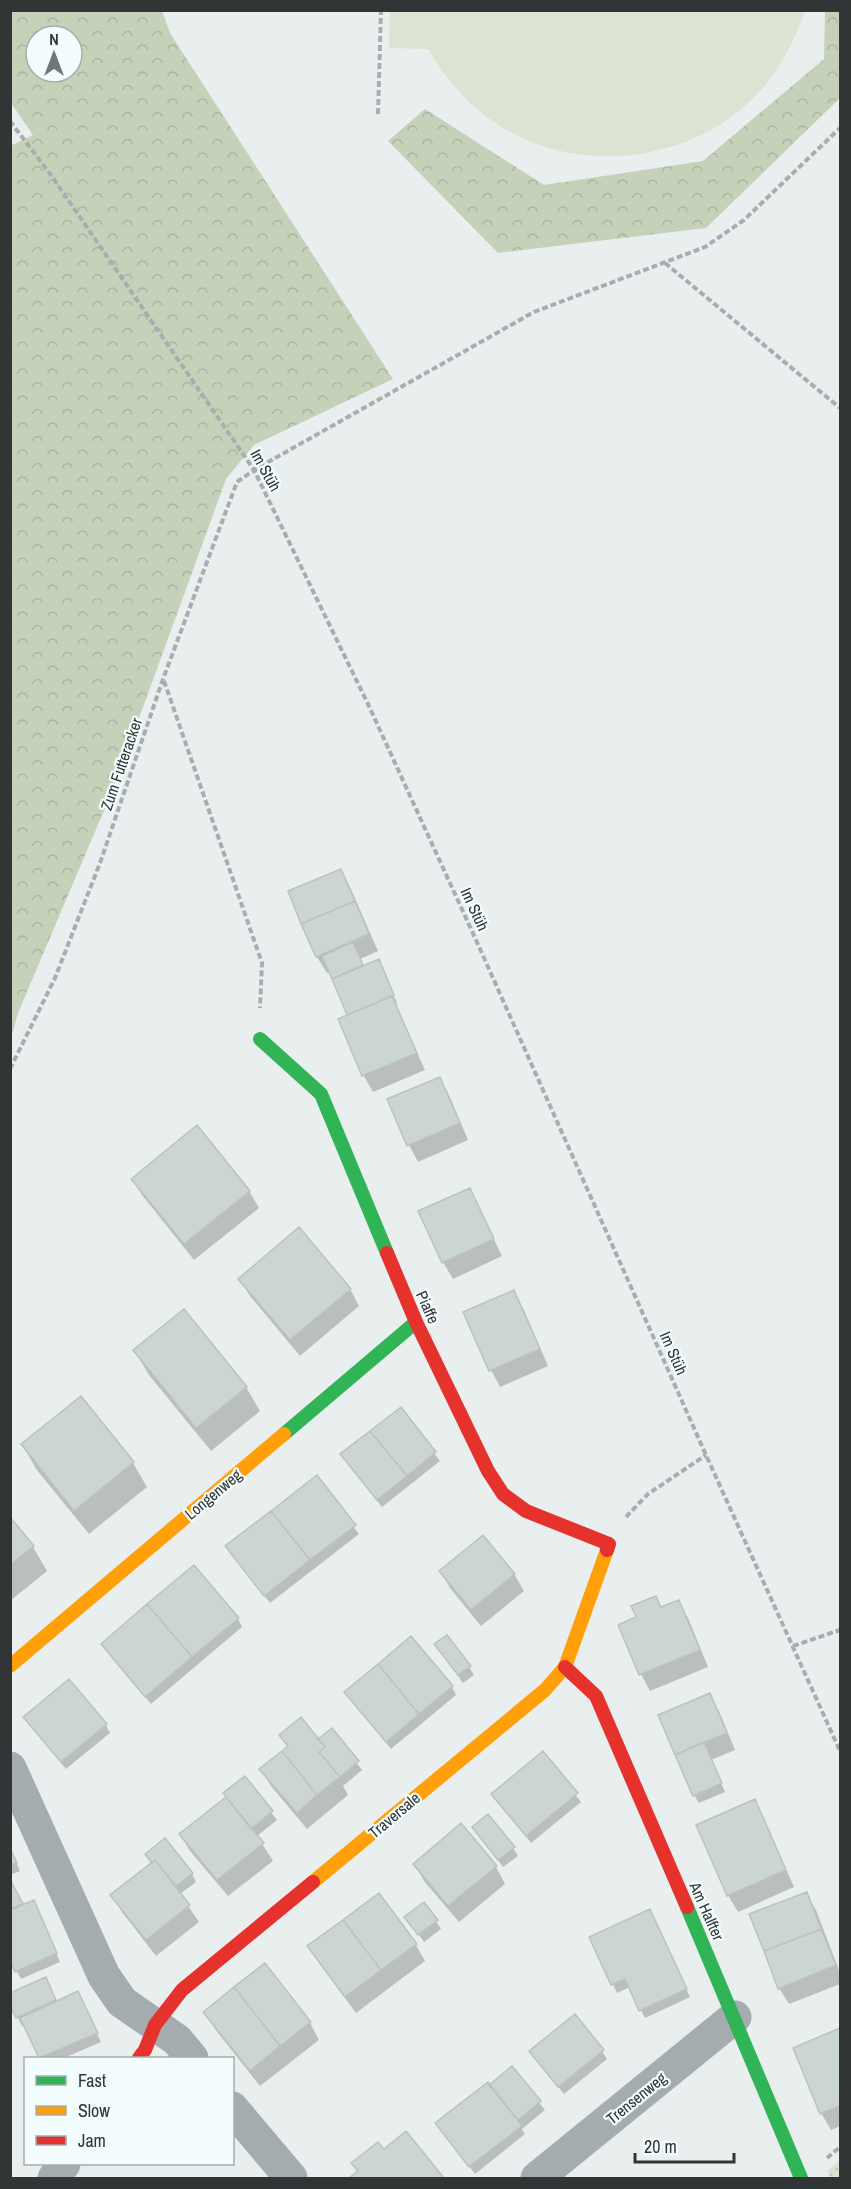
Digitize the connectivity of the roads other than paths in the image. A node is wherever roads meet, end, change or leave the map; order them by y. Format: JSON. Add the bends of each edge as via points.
{"nodes":[{"id":1,"x":260,"y":1039,"type":"road end"},
{"id":2,"x":416,"y":1322,"type":"junction"},
{"id":3,"x":609,"y":1545,"type":"joint"},
{"id":4,"x":10,"y":1666,"type":"edge"},
{"id":5,"x":565,"y":1667,"type":"junction"},
{"id":6,"x":10,"y":1768,"type":"edge"},
{"id":7,"x":735,"y":2017,"type":"junction"},
{"id":8,"x":155,"y":2025,"type":"junction"},
{"id":9,"x":140,"y":2057,"type":"edge"},
{"id":10,"x":191,"y":2057,"type":"edge"},
{"id":11,"x":234,"y":2110,"type":"edge"},
{"id":12,"x":63,"y":2165,"type":"edge"},
{"id":13,"x":54,"y":2178,"type":"edge"},
{"id":14,"x":291,"y":2178,"type":"edge"},
{"id":15,"x":537,"y":2178,"type":"edge"},
{"id":16,"x":801,"y":2178,"type":"edge"}],
"edges":[{"from":1,"to":2,"type":"street","name":"Piaffe","via":[[321,1094]]},
{"from":2,"to":3,"type":"street","name":"Piaffe","via":[[488,1471],[503,1494],[526,1511]]},
{"from":2,"to":4,"type":"street","name":"Longenweg"},
{"from":3,"to":5,"type":"street","name":"Traversale"},
{"from":5,"to":7,"type":"street","name":"Am Halfter","via":[[596,1696]]},
{"from":5,"to":8,"type":"street","name":"Traversale","via":[[545,1690],[182,1990]]},
{"from":6,"to":8,"type":"street","via":[[104,1976],[122,2002]]},
{"from":7,"to":15,"type":"street","name":"Trensenweg"},
{"from":7,"to":16,"type":"street","name":"Am Halfter"},
{"from":8,"to":9,"type":"street","name":"Traversale"},
{"from":8,"to":10,"type":"street","via":[[177,2040]]},
{"from":11,"to":14,"type":"street"},
{"from":12,"to":13,"type":"street"}]}
